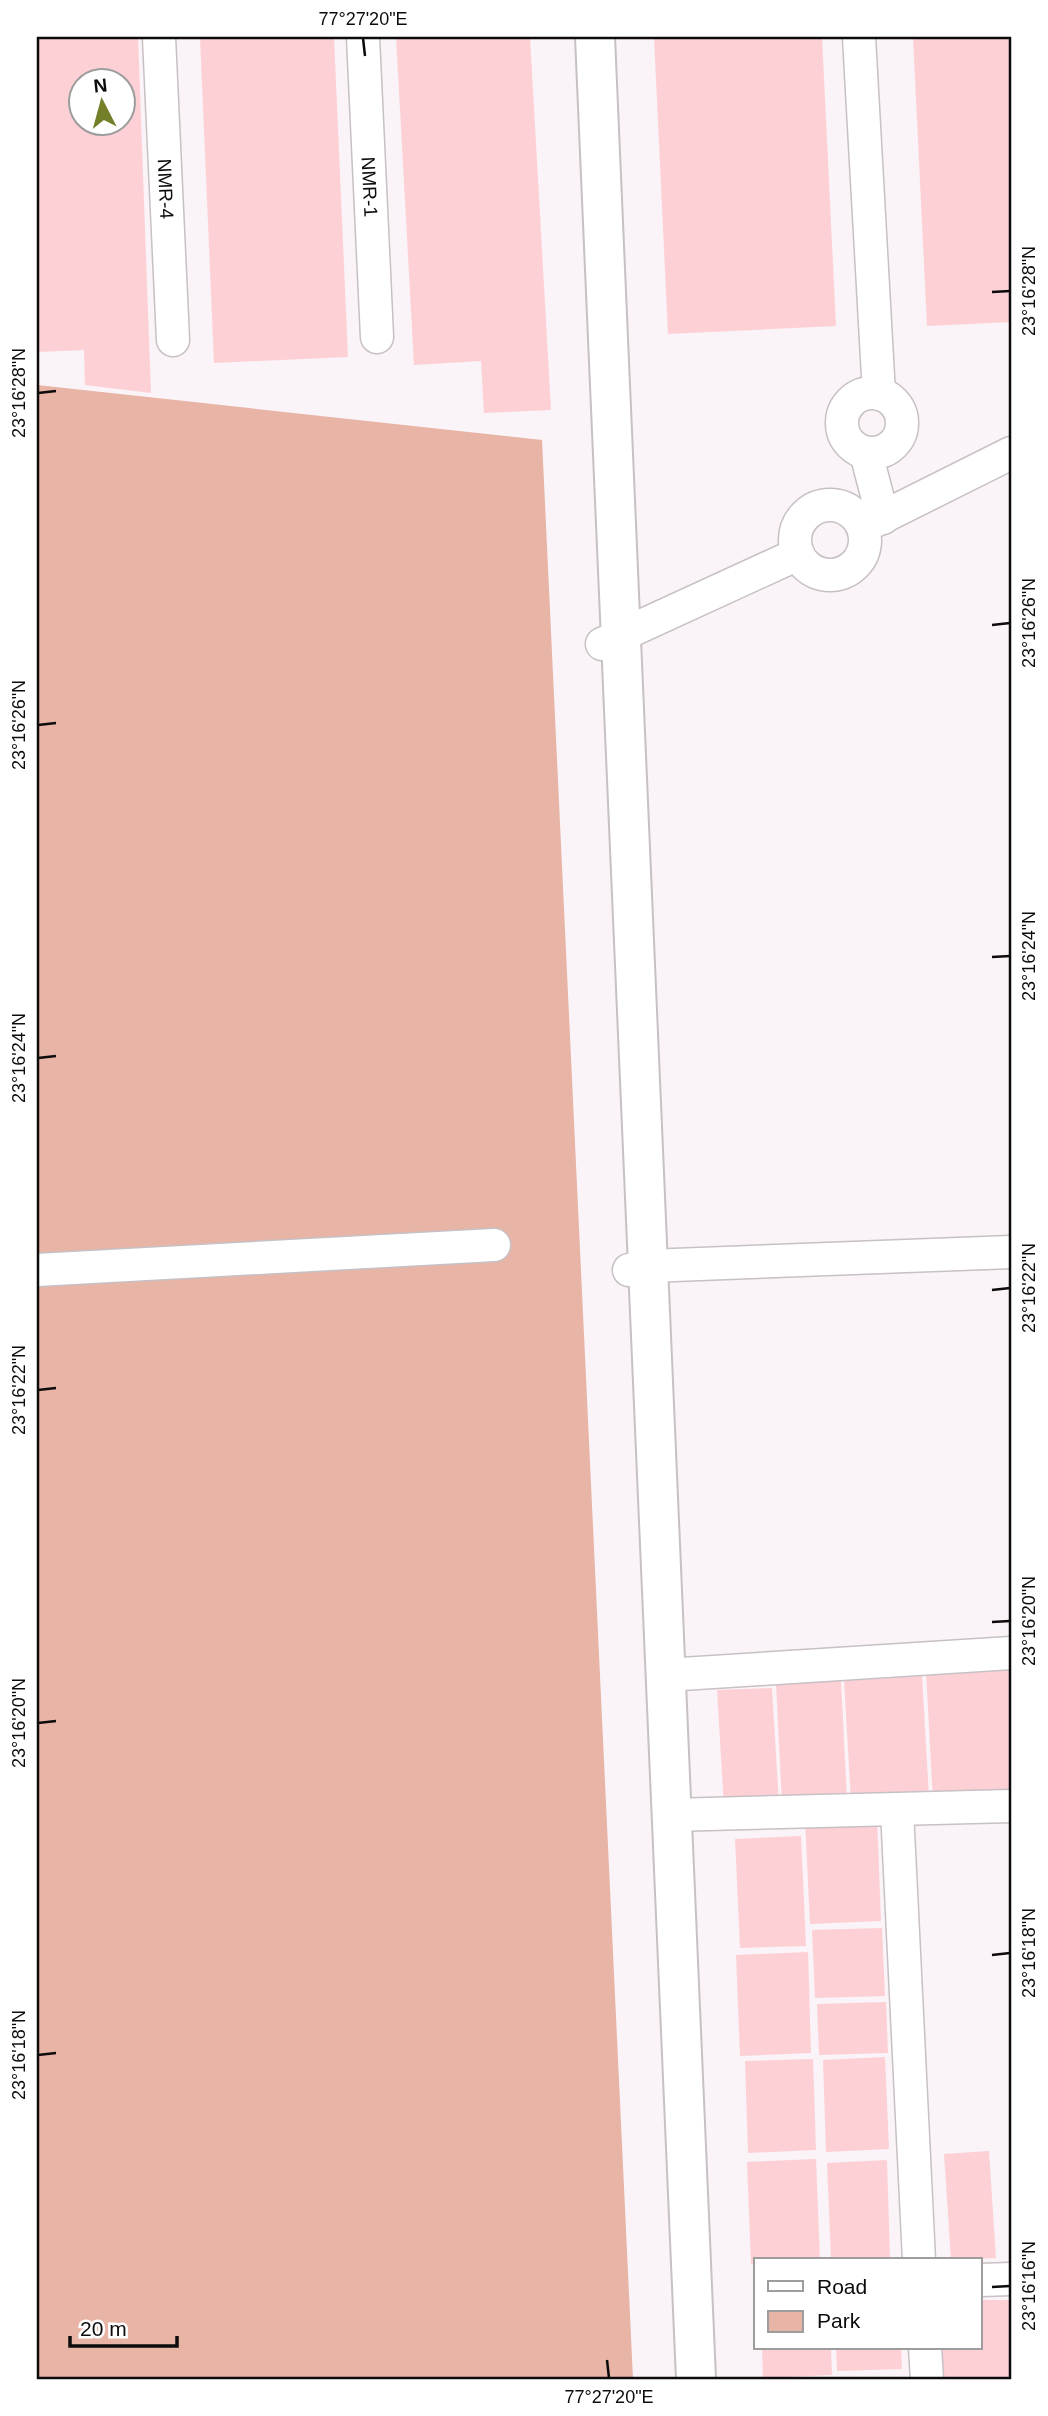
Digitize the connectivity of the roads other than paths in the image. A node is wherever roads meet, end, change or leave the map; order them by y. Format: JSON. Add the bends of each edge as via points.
{"nodes":[{"id":1,"x":159,"y":37,"type":"edge"},
{"id":2,"x":363,"y":37,"type":"edge"},
{"id":3,"x":576,"y":37,"type":"edge"},
{"id":4,"x":595,"y":37,"type":"edge"},
{"id":5,"x":859,"y":37,"type":"edge"},
{"id":6,"x":377,"y":337,"type":"dead end"},
{"id":7,"x":173,"y":340,"type":"dead end"},
{"id":8,"x":879,"y":394,"type":"junction"},
{"id":9,"x":866,"y":453,"type":"junction"},
{"id":10,"x":1011,"y":453,"type":"edge"},
{"id":11,"x":873,"y":522,"type":"junction"},
{"id":12,"x":798,"y":554,"type":"junction"},
{"id":13,"x":611,"y":640,"type":"junction"},
{"id":14,"x":494,"y":1245,"type":"dead end"},
{"id":15,"x":1011,"y":1252,"type":"edge"},
{"id":16,"x":639,"y":1268,"type":"junction"},
{"id":17,"x":37,"y":1270,"type":"edge"},
{"id":18,"x":1011,"y":1653,"type":"edge"},
{"id":19,"x":666,"y":1675,"type":"junction"},
{"id":20,"x":1011,"y":1806,"type":"edge"},
{"id":21,"x":897,"y":1810,"type":"junction"},
{"id":22,"x":671,"y":1815,"type":"junction"},
{"id":23,"x":919,"y":2258,"type":"edge"},
{"id":24,"x":1011,"y":2279,"type":"edge"},
{"id":25,"x":982,"y":2280,"type":"edge"},
{"id":26,"x":925,"y":2350,"type":"edge"},
{"id":27,"x":678,"y":2379,"type":"edge"},
{"id":28,"x":696,"y":2379,"type":"edge"},
{"id":29,"x":928,"y":2379,"type":"edge"}],
"edges":[{"from":1,"to":7,"type":"street","name":"NMR-4"},
{"from":2,"to":6,"type":"street","name":"NMR-1"},
{"from":3,"to":13,"type":"street"},
{"from":4,"to":13,"type":"street"},
{"from":5,"to":8,"type":"street"},
{"from":8,"to":9,"type":"street","via":[[898,407],[902,430],[888,449]]},
{"from":8,"to":9,"type":"street","via":[[856,398],[843,417],[846,439]]},
{"from":9,"to":11,"type":"street"},
{"from":10,"to":11,"type":"street"},
{"from":11,"to":12,"type":"street","via":[[863,554],[844,573],[816,573]]},
{"from":11,"to":12,"type":"street","via":[[844,508],[817,507],[797,527]]},
{"from":12,"to":13,"type":"street"},
{"from":13,"to":16,"type":"street"},
{"from":14,"to":17,"type":"street"},
{"from":15,"to":16,"type":"street"},
{"from":16,"to":19,"type":"street"},
{"from":16,"to":27,"type":"street"},
{"from":18,"to":19,"type":"street"},
{"from":19,"to":22,"type":"street"},
{"from":20,"to":21,"type":"street"},
{"from":21,"to":22,"type":"street"},
{"from":21,"to":23,"type":"street"},
{"from":22,"to":28,"type":"street"},
{"from":24,"to":25,"type":"street"},
{"from":26,"to":29,"type":"street"}]}
